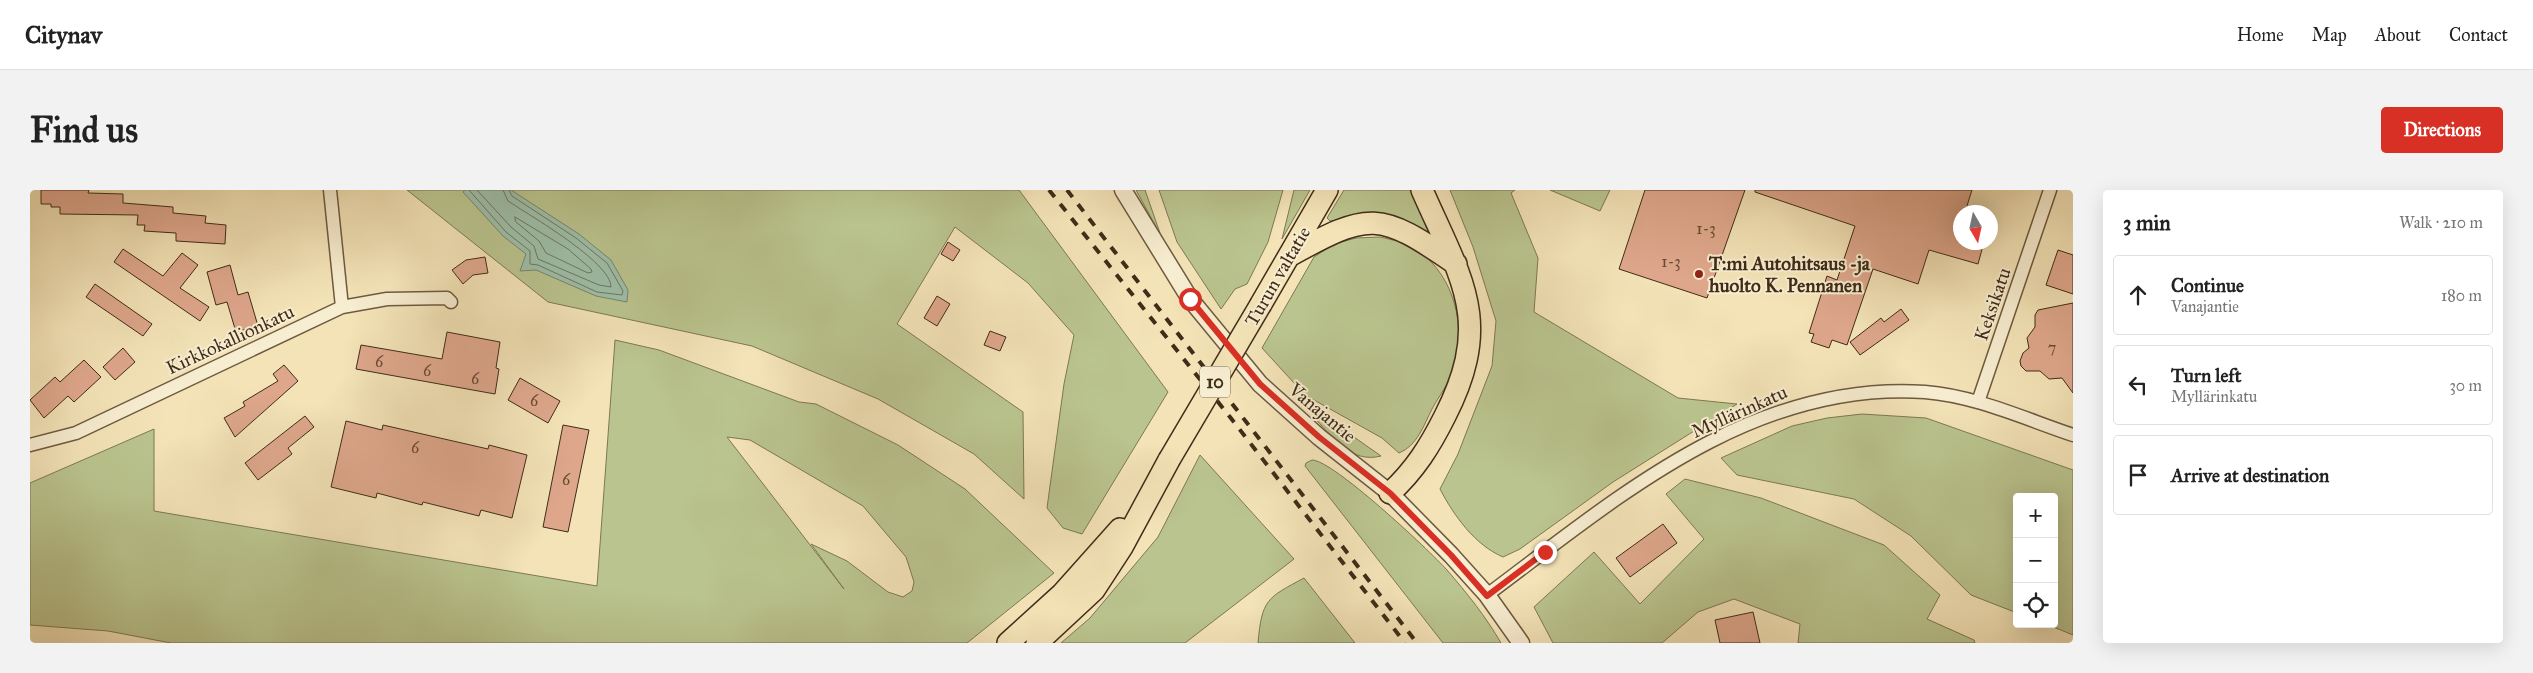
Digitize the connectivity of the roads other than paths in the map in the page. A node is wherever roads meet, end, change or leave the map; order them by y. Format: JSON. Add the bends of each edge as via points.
{"nodes":[{"id":1,"x":330,"y":190,"type":"edge"},
{"id":2,"x":1122,"y":190,"type":"edge"},
{"id":3,"x":1326,"y":190,"type":"edge"},
{"id":4,"x":1422,"y":190,"type":"edge"},
{"id":5,"x":2050,"y":190,"type":"edge"},
{"id":6,"x":1289,"y":256,"type":"junction"},
{"id":7,"x":1456,"y":264,"type":"junction"},
{"id":8,"x":452,"y":302,"type":"dead end"},
{"id":9,"x":342,"y":307,"type":"junction"},
{"id":10,"x":1978,"y":402,"type":"junction"},
{"id":11,"x":2073,"y":436,"type":"edge"},
{"id":12,"x":30,"y":445,"type":"edge"},
{"id":13,"x":1151,"y":490,"type":"junction"},
{"id":14,"x":1390,"y":493,"type":"junction"},
{"id":15,"x":1487,"y":596,"type":"junction"},
{"id":16,"x":1008,"y":643,"type":"edge"},
{"id":17,"x":1037,"y":643,"type":"edge"},
{"id":18,"x":1521,"y":643,"type":"edge"}],
"edges":[{"from":1,"to":9,"type":"street"},
{"from":2,"to":14,"type":"street","name":"Vanajantie","via":[[1190,299],[1260,384],[1319,437]]},
{"from":3,"to":6,"type":"highway","name":"Turun valtatie","number":"10"},
{"from":4,"to":7,"type":"highway"},
{"from":5,"to":10,"type":"street","name":"Keksikatu"},
{"from":6,"to":7,"type":"highway","via":[[1350,225],[1386,224],[1406,231]]},
{"from":6,"to":13,"type":"highway","name":"Turun valtatie","number":"10","bridge":true},
{"from":7,"to":14,"type":"highway","via":[[1469,314],[1470,350],[1466,369],[1436,435],[1412,473]]},
{"from":8,"to":9,"type":"street","name":"Kirkkokallionkatu","via":[[447,298],[387,299]]},
{"from":9,"to":12,"type":"street","name":"Kirkkokallionkatu","via":[[76,433]]},
{"from":10,"to":11,"type":"street","name":"Myllärinkatu"},
{"from":10,"to":15,"type":"street","name":"Myllärinkatu","via":[[1925,392],[1858,393],[1807,402],[1758,418],[1659,471]]},
{"from":13,"to":16,"type":"highway","name":"Turun valtatie","number":"10","via":[[1094,560]]},
{"from":13,"to":17,"type":"highway","name":"Turun valtatie","number":"10","via":[[1122,547],[1094,590]]},
{"from":14,"to":15,"type":"street","name":"Vanajantie"},
{"from":15,"to":18,"type":"street","name":"Vanajantie"}]}
